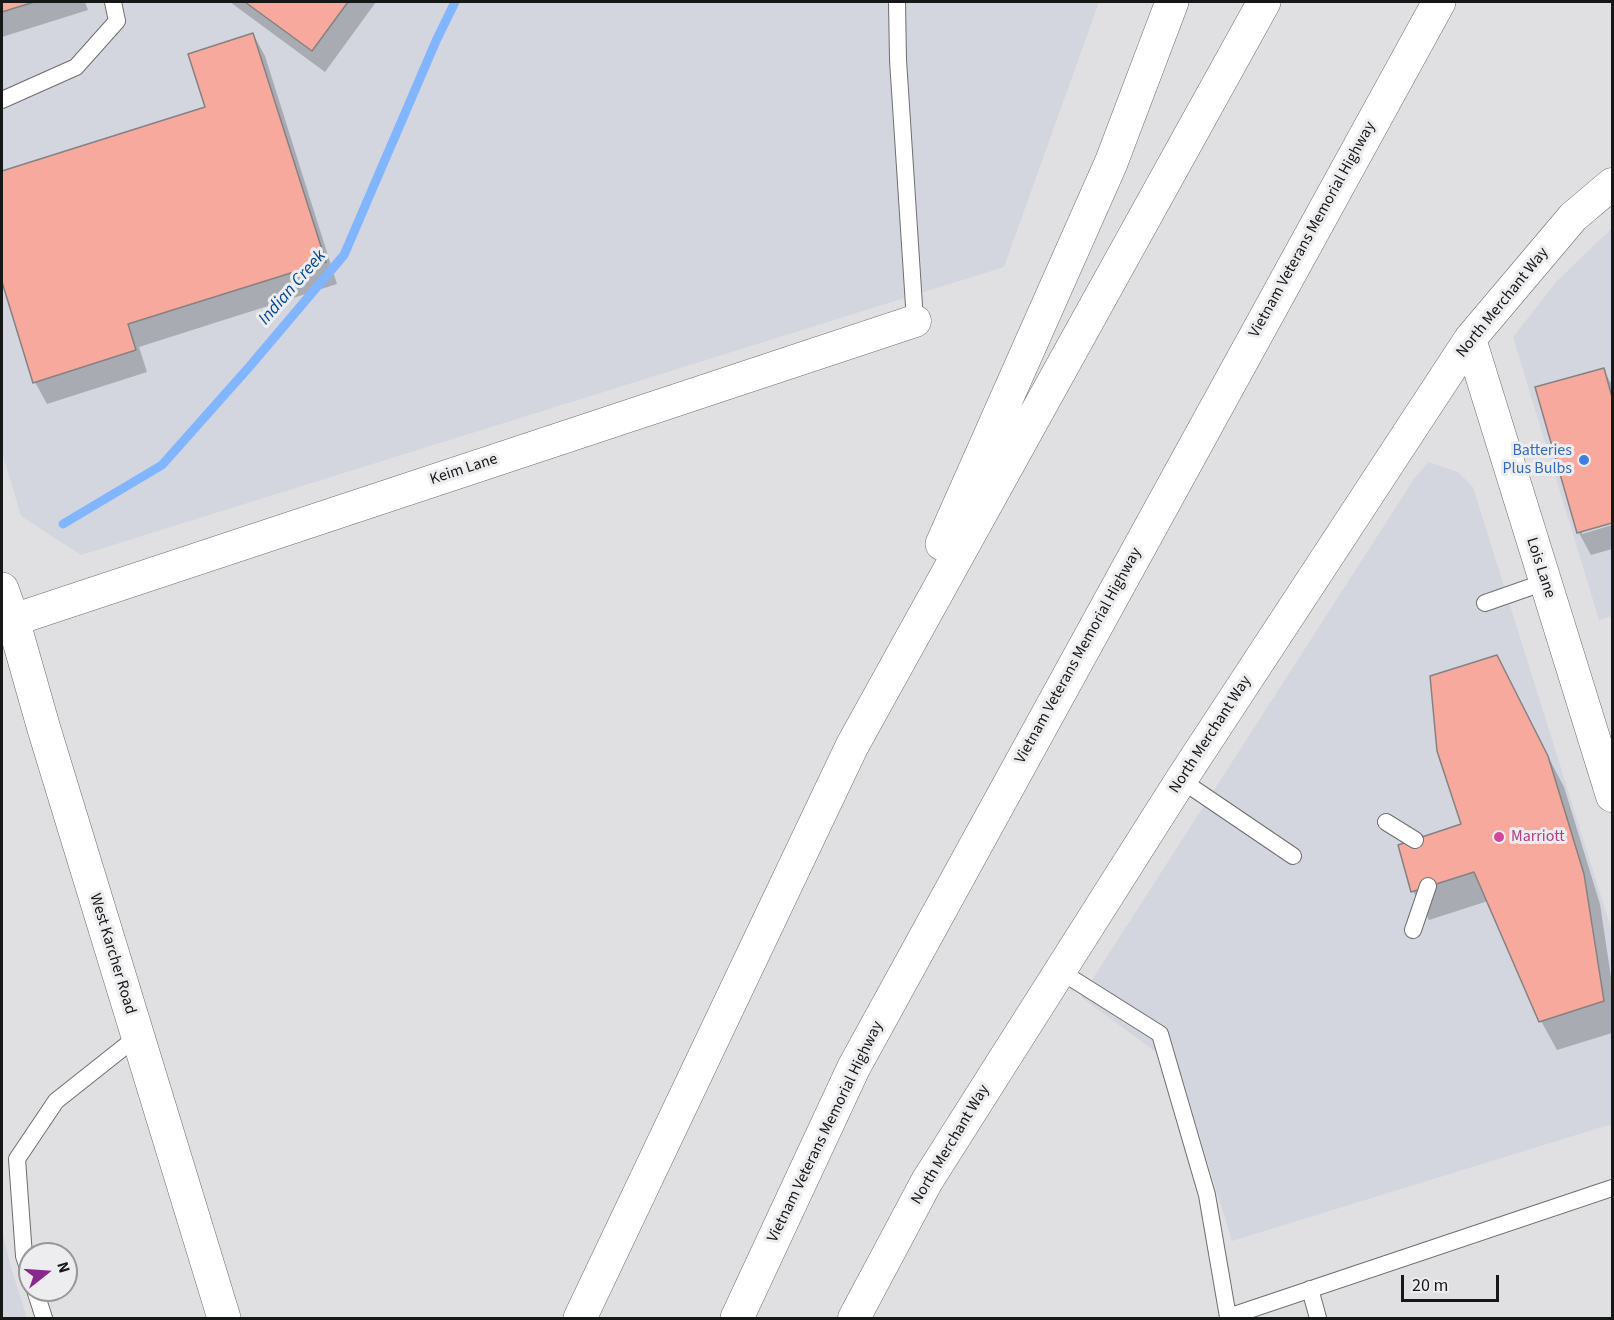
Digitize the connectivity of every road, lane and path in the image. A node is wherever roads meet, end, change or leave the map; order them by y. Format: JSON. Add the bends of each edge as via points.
{"nodes":[{"id":1,"x":113,"y":2,"type":"edge"},
{"id":2,"x":897,"y":2,"type":"edge"},
{"id":3,"x":1172,"y":2,"type":"edge"},
{"id":4,"x":1264,"y":2,"type":"edge"},
{"id":5,"x":1439,"y":2,"type":"edge"},
{"id":6,"x":2,"y":100,"type":"edge"},
{"id":7,"x":1612,"y":184,"type":"edge"},
{"id":8,"x":915,"y":321,"type":"joint"},
{"id":9,"x":1470,"y":339,"type":"junction"},
{"id":10,"x":1545,"y":582,"type":"junction"},
{"id":11,"x":2,"y":589,"type":"edge"},
{"id":12,"x":1485,"y":603,"type":"dead end"},
{"id":13,"x":7,"y":622,"type":"edge"},
{"id":14,"x":852,"y":746,"type":"junction"},
{"id":15,"x":1181,"y":780,"type":"junction"},
{"id":16,"x":1612,"y":796,"type":"edge"},
{"id":17,"x":1386,"y":822,"type":"dead end"},
{"id":18,"x":1415,"y":840,"type":"dead end"},
{"id":19,"x":1293,"y":856,"type":"dead end"},
{"id":20,"x":1428,"y":886,"type":"dead end"},
{"id":21,"x":1413,"y":930,"type":"dead end"},
{"id":22,"x":1060,"y":971,"type":"junction"},
{"id":23,"x":138,"y":1036,"type":"junction"},
{"id":24,"x":1612,"y":1188,"type":"edge"},
{"id":25,"x":23,"y":1242,"type":"edge"},
{"id":26,"x":1310,"y":1289,"type":"junction"},
{"id":27,"x":39,"y":1302,"type":"edge"},
{"id":28,"x":44,"y":1318,"type":"edge"},
{"id":29,"x":224,"y":1318,"type":"edge"},
{"id":30,"x":580,"y":1318,"type":"edge"},
{"id":31,"x":737,"y":1318,"type":"edge"},
{"id":32,"x":854,"y":1318,"type":"edge"},
{"id":33,"x":1318,"y":1318,"type":"edge"}],
"edges":[{"from":1,"to":6,"type":"lane","via":[[117,21],[76,67]]},
{"from":2,"to":8,"type":"lane"},
{"from":3,"to":14,"type":"main road","via":[[1111,163]]},
{"from":4,"to":14,"type":"main road"},
{"from":5,"to":31,"type":"main road","name":"Vietnam Veterans Memorial Highway","via":[[854,1067]]},
{"from":7,"to":9,"type":"street","name":"North Merchant Way","via":[[1573,216]]},
{"from":8,"to":13,"type":"street","name":"Keim Lane"},
{"from":9,"to":10,"type":"street","name":"Lois Lane"},
{"from":9,"to":15,"type":"street","name":"North Merchant Way"},
{"from":10,"to":12,"type":"lane"},
{"from":10,"to":16,"type":"street","name":"Lois Lane"},
{"from":11,"to":13,"type":"main road","name":"West Karcher Road"},
{"from":13,"to":23,"type":"main road","name":"West Karcher Road"},
{"from":14,"to":30,"type":"main road"},
{"from":15,"to":19,"type":"lane"},
{"from":15,"to":22,"type":"street","name":"North Merchant Way"},
{"from":17,"to":18,"type":"lane"},
{"from":20,"to":21,"type":"lane"},
{"from":22,"to":26,"type":"lane","via":[[1160,1034],[1207,1195],[1228,1317]]},
{"from":22,"to":32,"type":"street","name":"North Merchant Way","via":[[927,1181]]},
{"from":23,"to":25,"type":"lane","via":[[56,1101],[17,1159]]},
{"from":23,"to":29,"type":"main road","name":"West Karcher Road"},
{"from":24,"to":26,"type":"lane"},
{"from":26,"to":33,"type":"lane"},
{"from":27,"to":28,"type":"lane"}]}
